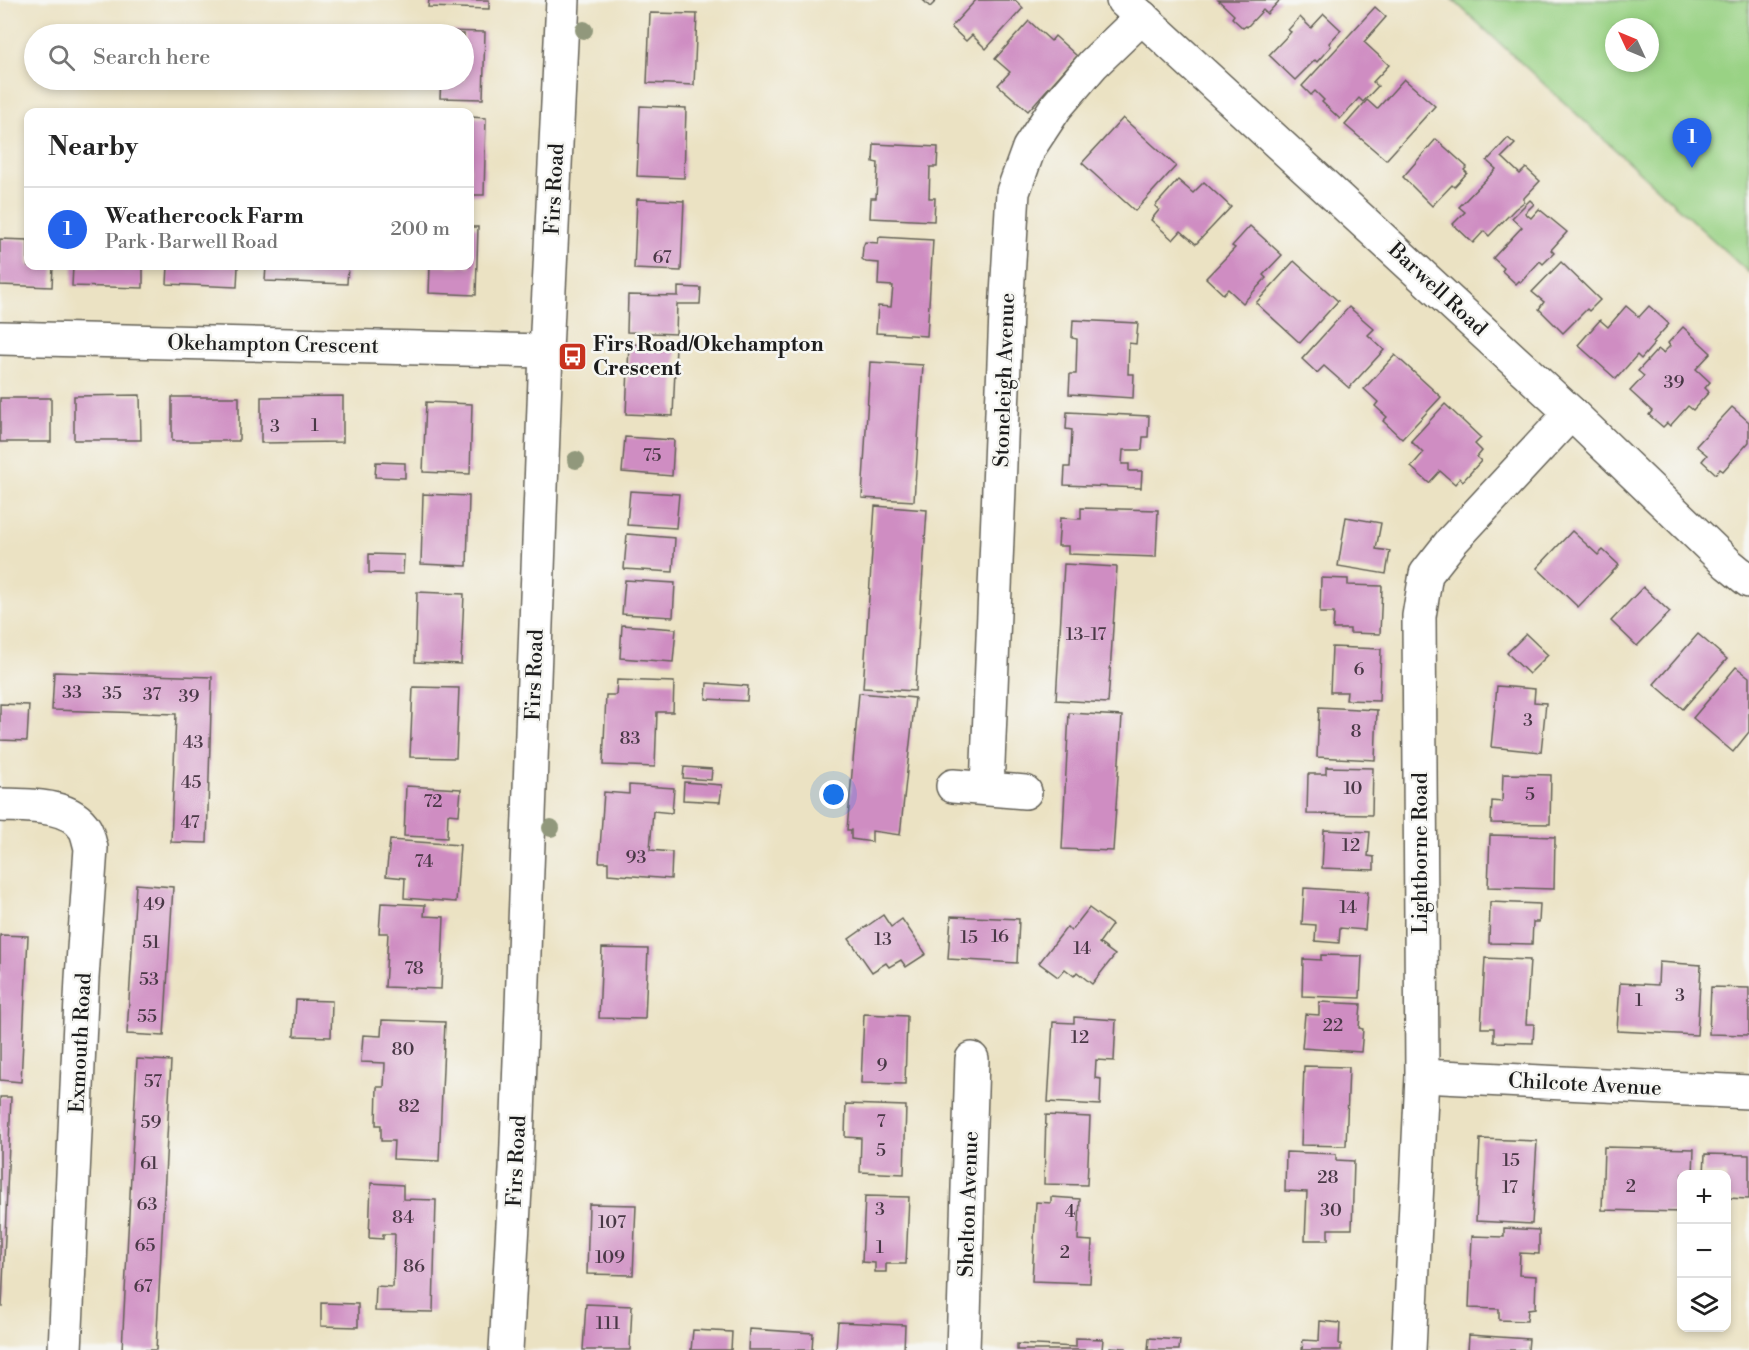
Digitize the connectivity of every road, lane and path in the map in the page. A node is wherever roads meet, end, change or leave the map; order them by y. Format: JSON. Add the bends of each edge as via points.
{"nodes":[{"id":1,"x":563,"y":0,"type":"edge"},
{"id":2,"x":1133,"y":9,"type":"edge"},
{"id":3,"x":0,"y":338,"type":"edge"},
{"id":4,"x":546,"y":351,"type":"junction"},
{"id":5,"x":1571,"y":413,"type":"junction"},
{"id":6,"x":1749,"y":581,"type":"edge"},
{"id":7,"x":953,"y":786,"type":"dead end"},
{"id":8,"x":987,"y":788,"type":"junction"},
{"id":9,"x":1025,"y":792,"type":"dead end"},
{"id":10,"x":0,"y":805,"type":"edge"},
{"id":11,"x":972,"y":1059,"type":"dead end"},
{"id":12,"x":1422,"y":1076,"type":"junction"},
{"id":13,"x":1749,"y":1092,"type":"edge"},
{"id":14,"x":65,"y":1350,"type":"edge"},
{"id":15,"x":506,"y":1350,"type":"edge"},
{"id":16,"x":963,"y":1350,"type":"edge"},
{"id":17,"x":1409,"y":1350,"type":"edge"}],
"edges":[{"from":1,"to":4,"type":"street","name":"Firs Road"},
{"from":2,"to":5,"type":"street","name":"Barwell Road"},
{"from":2,"to":8,"type":"street","name":"Stoneleigh Avenue","via":[[1029,148],[1013,192]]},
{"from":3,"to":4,"type":"street","name":"Okehampton Crescent"},
{"from":4,"to":15,"type":"street","name":"Firs Road"},
{"from":5,"to":6,"type":"street","name":"Barwell Road"},
{"from":5,"to":12,"type":"street","name":"Lightborne Road","via":[[1426,574],[1419,616]]},
{"from":7,"to":8,"type":"street"},
{"from":8,"to":9,"type":"street"},
{"from":10,"to":14,"type":"street","name":"Exmouth Road","via":[[48,807],[74,817],[85,829],[91,848]]},
{"from":11,"to":16,"type":"street","name":"Shelton Avenue"},
{"from":12,"to":13,"type":"street","name":"Chilcote Avenue"},
{"from":12,"to":17,"type":"street","name":"Lightborne Road"}]}
